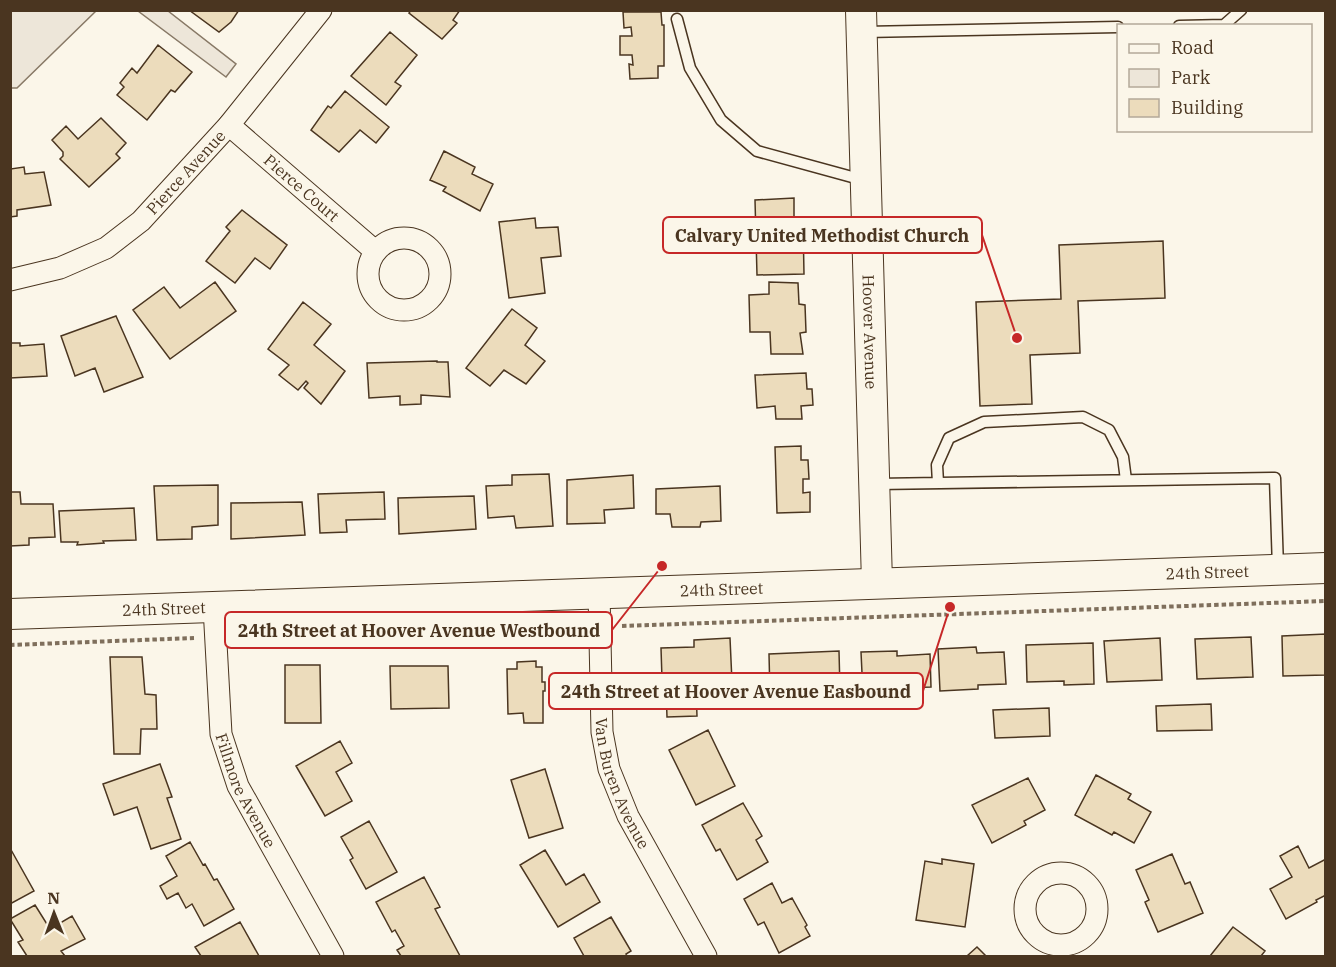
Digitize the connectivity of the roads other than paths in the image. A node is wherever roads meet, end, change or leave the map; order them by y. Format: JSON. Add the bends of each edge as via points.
{"nodes":[{"id":1,"x":321,"y":10,"type":"edge"},
{"id":2,"x":1241,"y":10,"type":"edge"},
{"id":3,"x":676,"y":20,"type":"dead end"},
{"id":4,"x":862,"y":21,"type":"edge"},
{"id":5,"x":1225,"y":24,"type":"edge"},
{"id":6,"x":1117,"y":27,"type":"edge"},
{"id":7,"x":229,"y":125,"type":"junction"},
{"id":8,"x":866,"y":181,"type":"junction"},
{"id":9,"x":375,"y":252,"type":"dead end"},
{"id":10,"x":10,"y":280,"type":"edge"},
{"id":11,"x":1126,"y":480,"type":"junction"},
{"id":12,"x":938,"y":483,"type":"junction"},
{"id":13,"x":874,"y":484,"type":"junction"},
{"id":14,"x":1326,"y":568,"type":"edge"},
{"id":15,"x":1278,"y":570,"type":"junction"},
{"id":16,"x":877,"y":583,"type":"junction"},
{"id":17,"x":599,"y":593,"type":"junction"},
{"id":18,"x":213,"y":607,"type":"junction"},
{"id":19,"x":10,"y":614,"type":"edge"},
{"id":20,"x":333,"y":957,"type":"edge"},
{"id":21,"x":706,"y":957,"type":"edge"}],
"edges":[{"from":1,"to":7,"type":"street","name":"Pierce Avenue"},
{"from":2,"to":5,"type":"lane"},
{"from":3,"to":8,"type":"lane","via":[[690,69],[721,120],[757,151]]},
{"from":4,"to":6,"type":"lane"},
{"from":4,"to":8,"type":"main road","name":"Hoover Avenue"},
{"from":7,"to":9,"type":"street","name":"Pierce Court"},
{"from":7,"to":10,"type":"street","name":"Pierce Avenue","via":[[141,221],[106,248],[60,268]]},
{"from":8,"to":13,"type":"main road","name":"Hoover Avenue"},
{"from":11,"to":12,"type":"lane"},
{"from":11,"to":12,"type":"lane","via":[[1123,457],[1109,430],[1083,417],[984,422],[949,438],[937,465]]},
{"from":11,"to":15,"type":"lane","via":[[1275,478]]},
{"from":12,"to":13,"type":"lane"},
{"from":13,"to":16,"type":"main road","name":"Hoover Avenue"},
{"from":14,"to":15,"type":"main road","name":"24th Street"},
{"from":15,"to":16,"type":"main road","name":"24th Street"},
{"from":16,"to":17,"type":"main road","name":"24th Street"},
{"from":17,"to":18,"type":"main road","name":"24th Street"},
{"from":17,"to":21,"type":"street","name":"Van Buren Avenue","via":[[602,732],[609,769],[628,816]]},
{"from":18,"to":19,"type":"main road","name":"24th Street"},
{"from":18,"to":20,"type":"street","name":"Fillmore Avenue","via":[[221,734],[238,786]]}]}
